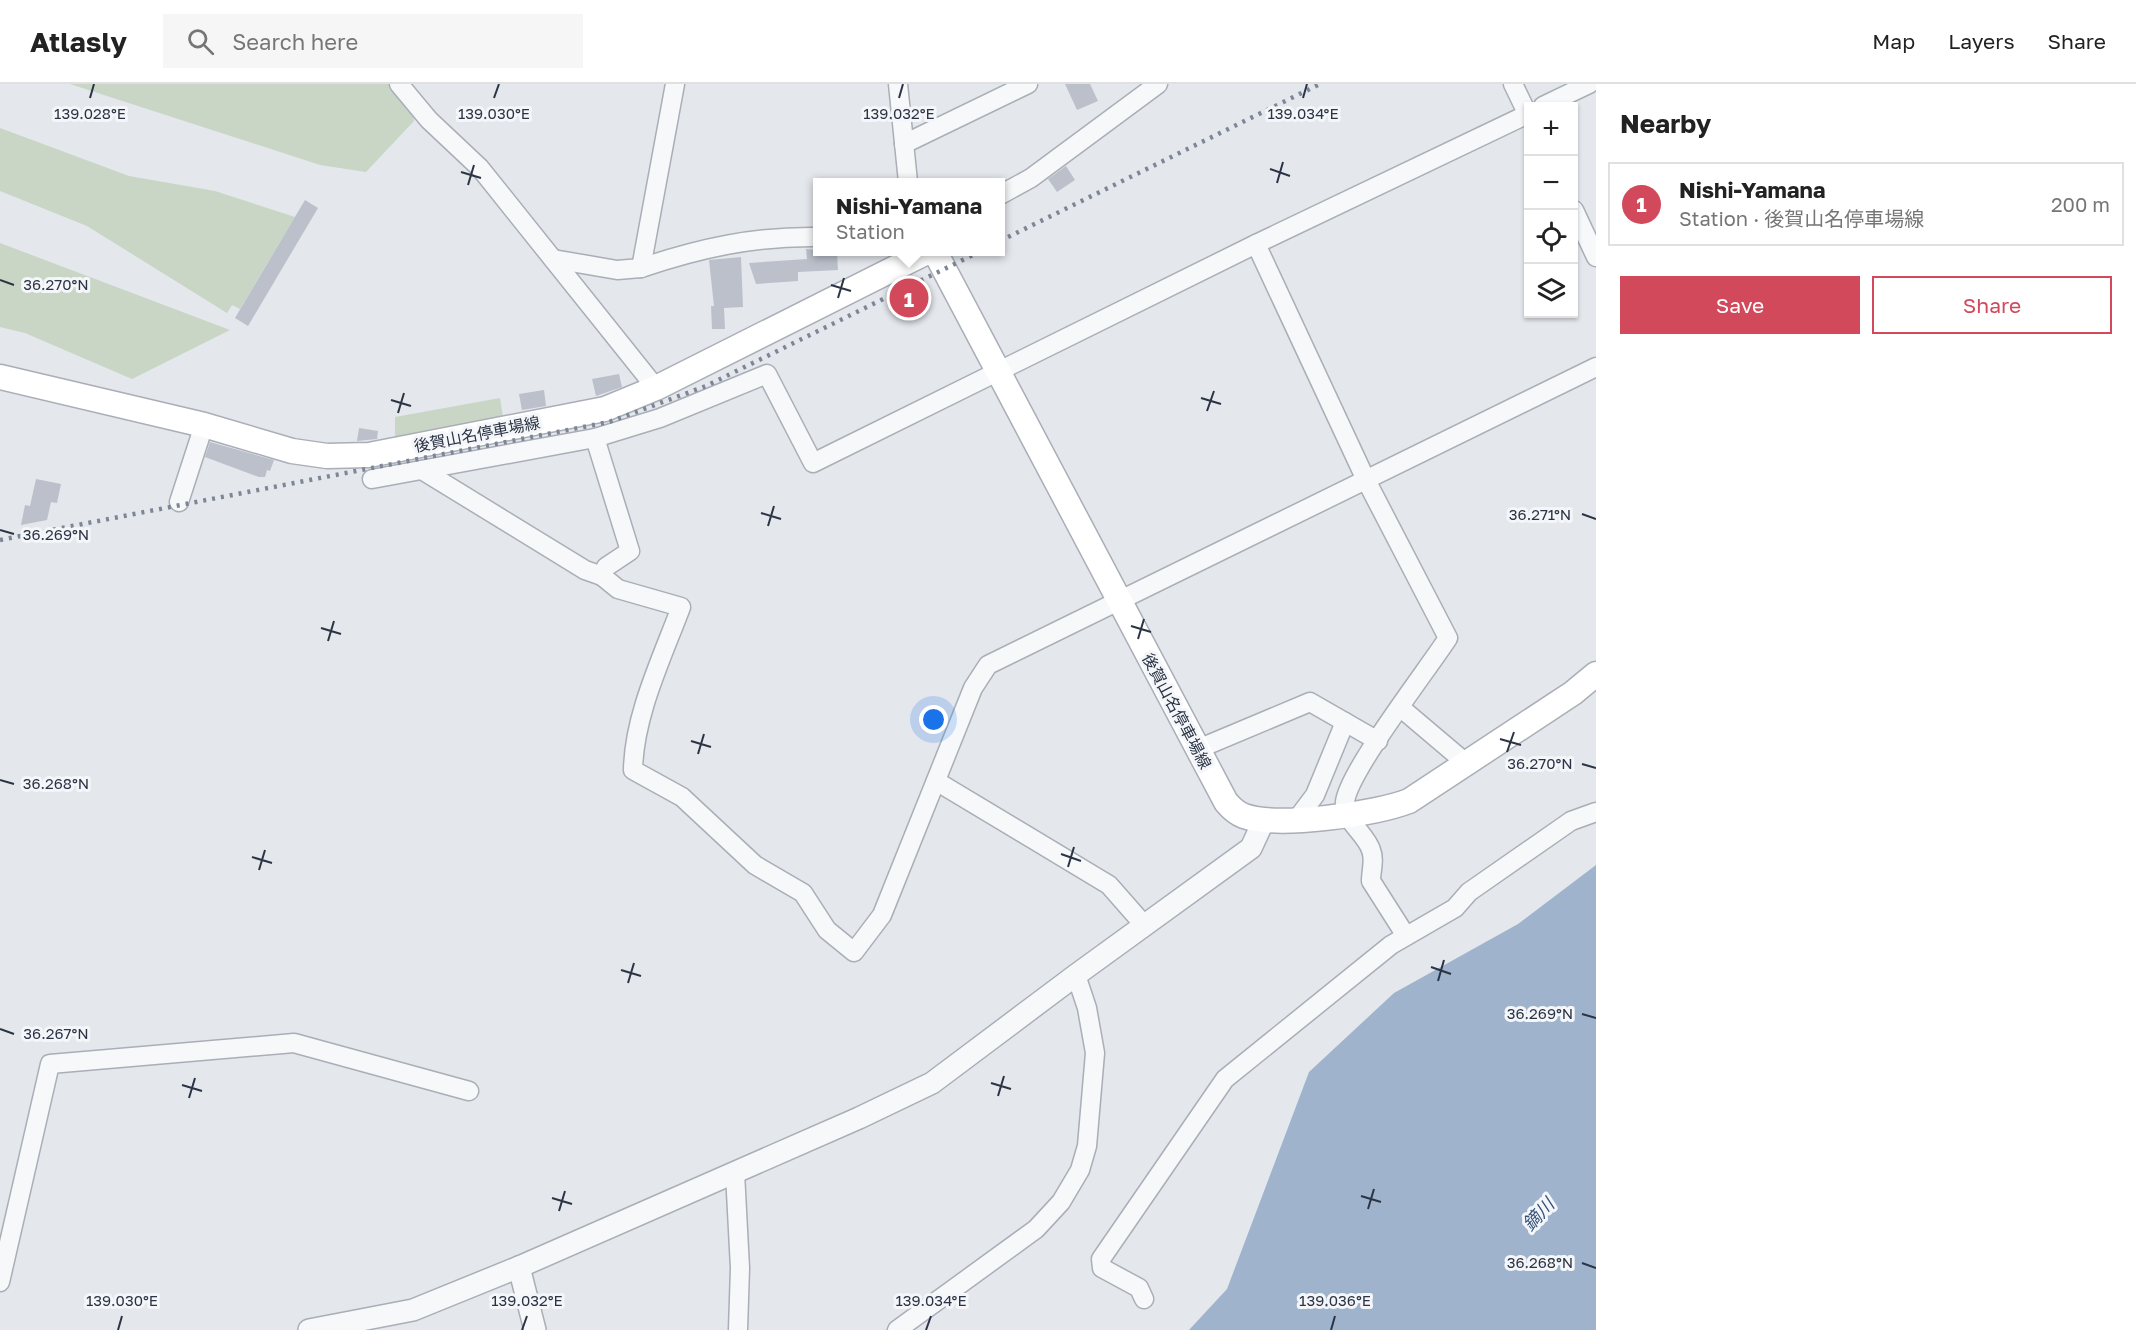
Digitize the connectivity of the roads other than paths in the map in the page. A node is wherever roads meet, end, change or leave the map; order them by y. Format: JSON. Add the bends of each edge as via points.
{"nodes":[{"id":1,"x":399,"y":84,"type":"edge"},
{"id":2,"x":675,"y":84,"type":"edge"},
{"id":3,"x":898,"y":84,"type":"edge"},
{"id":4,"x":1028,"y":84,"type":"edge"},
{"id":5,"x":1158,"y":84,"type":"edge"},
{"id":6,"x":1513,"y":84,"type":"edge"},
{"id":7,"x":1589,"y":84,"type":"edge"},
{"id":8,"x":1551,"y":102,"type":"edge"},
{"id":9,"x":1524,"y":106,"type":"edge"},
{"id":10,"x":1524,"y":116,"type":"edge"},
{"id":11,"x":904,"y":144,"type":"junction"},
{"id":12,"x":908,"y":178,"type":"edge"},
{"id":13,"x":1005,"y":192,"type":"edge"},
{"id":14,"x":1578,"y":219,"type":"edge"},
{"id":15,"x":813,"y":237,"type":"edge"},
{"id":16,"x":1256,"y":244,"type":"junction"},
{"id":17,"x":919,"y":256,"type":"edge"},
{"id":18,"x":937,"y":256,"type":"edge"},
{"id":19,"x":1596,"y":257,"type":"edge"},
{"id":20,"x":554,"y":259,"type":"junction"},
{"id":21,"x":641,"y":268,"type":"junction"},
{"id":22,"x":1596,"y":368,"type":"edge"},
{"id":23,"x":1000,"y":372,"type":"junction"},
{"id":24,"x":0,"y":377,"type":"edge"},
{"id":25,"x":656,"y":388,"type":"junction"},
{"id":26,"x":204,"y":425,"type":"junction"},
{"id":27,"x":595,"y":438,"type":"junction"},
{"id":28,"x":422,"y":470,"type":"junction"},
{"id":29,"x":372,"y":479,"type":"dead end"},
{"id":30,"x":1366,"y":480,"type":"junction"},
{"id":31,"x":179,"y":502,"type":"dead end"},
{"id":32,"x":602,"y":576,"type":"junction"},
{"id":33,"x":1119,"y":602,"type":"junction"},
{"id":34,"x":1596,"y":674,"type":"edge"},
{"id":35,"x":1401,"y":708,"type":"junction"},
{"id":36,"x":1345,"y":722,"type":"junction"},
{"id":37,"x":1378,"y":741,"type":"junction"},
{"id":38,"x":1198,"y":749,"type":"junction"},
{"id":39,"x":1466,"y":763,"type":"junction"},
{"id":40,"x":936,"y":782,"type":"junction"},
{"id":41,"x":1596,"y":812,"type":"edge"},
{"id":42,"x":1348,"y":816,"type":"junction"},
{"id":43,"x":1297,"y":819,"type":"junction"},
{"id":44,"x":1264,"y":820,"type":"junction"},
{"id":45,"x":1145,"y":926,"type":"junction"},
{"id":46,"x":1406,"y":936,"type":"junction"},
{"id":47,"x":1076,"y":975,"type":"junction"},
{"id":48,"x":469,"y":1091,"type":"dead end"},
{"id":49,"x":735,"y":1173,"type":"junction"},
{"id":50,"x":519,"y":1267,"type":"junction"},
{"id":51,"x":0,"y":1282,"type":"edge"},
{"id":52,"x":1144,"y":1299,"type":"dead end"},
{"id":53,"x":309,"y":1330,"type":"edge"},
{"id":54,"x":535,"y":1330,"type":"edge"},
{"id":55,"x":738,"y":1330,"type":"edge"},
{"id":56,"x":897,"y":1330,"type":"edge"}],
"edges":[{"from":1,"to":20,"type":"street","via":[[429,120],[480,168]]},
{"from":2,"to":21,"type":"street"},
{"from":3,"to":11,"type":"street"},
{"from":4,"to":11,"type":"street"},
{"from":5,"to":13,"type":"street","via":[[1031,178]]},
{"from":6,"to":9,"type":"street"},
{"from":7,"to":8,"type":"street"},
{"from":10,"to":16,"type":"street"},
{"from":11,"to":12,"type":"street"},
{"from":14,"to":19,"type":"street"},
{"from":15,"to":21,"type":"street","via":[[772,237],[688,252]]},
{"from":16,"to":23,"type":"street"},
{"from":16,"to":30,"type":"street"},
{"from":17,"to":25,"type":"main road","name":"後賀山名停車場線"},
{"from":18,"to":23,"type":"main road","name":"後賀山名停車場線"},
{"from":20,"to":21,"type":"street","via":[[617,270]]},
{"from":20,"to":25,"type":"street"},
{"from":22,"to":30,"type":"street"},
{"from":23,"to":27,"type":"street","via":[[813,463],[767,374],[660,418]]},
{"from":23,"to":33,"type":"main road","name":"後賀山名停車場線"},
{"from":24,"to":26,"type":"main road","name":"後賀山名停車場線"},
{"from":25,"to":26,"type":"main road","name":"後賀山名停車場線","via":[[605,409],[369,455],[327,456],[291,451]]},
{"from":26,"to":31,"type":"street"},
{"from":27,"to":28,"type":"street"},
{"from":27,"to":32,"type":"street","via":[[630,551],[606,567]]},
{"from":28,"to":29,"type":"street"},
{"from":28,"to":32,"type":"street","via":[[585,570]]},
{"from":30,"to":33,"type":"street"},
{"from":30,"to":35,"type":"street","via":[[1448,638]]},
{"from":32,"to":40,"type":"street","via":[[618,589],[681,607],[633,748],[633,770],[682,797],[755,865],[802,893],[827,930],[854,952],[882,915]]},
{"from":33,"to":38,"type":"main road","name":"後賀山名停車場線"},
{"from":33,"to":40,"type":"street","via":[[988,665],[973,688]]},
{"from":34,"to":39,"type":"main road","name":"後賀山名停車場線"},
{"from":35,"to":37,"type":"street"},
{"from":35,"to":39,"type":"street"},
{"from":36,"to":37,"type":"street"},
{"from":36,"to":38,"type":"street","via":[[1310,702]]},
{"from":36,"to":43,"type":"street","via":[[1315,795]]},
{"from":37,"to":42,"type":"street","via":[[1356,774],[1345,802]]},
{"from":38,"to":44,"type":"main road","name":"後賀山名停車場線","via":[[1234,811]]},
{"from":39,"to":42,"type":"main road","name":"後賀山名停車場線","via":[[1409,801],[1385,810]]},
{"from":40,"to":45,"type":"street","via":[[1110,885]]},
{"from":41,"to":46,"type":"street","via":[[1571,821],[1469,892],[1455,908]]},
{"from":42,"to":43,"type":"main road","name":"後賀山名停車場線"},
{"from":42,"to":46,"type":"street","via":[[1374,858],[1371,881]]},
{"from":43,"to":44,"type":"main road","name":"後賀山名停車場線"},
{"from":44,"to":45,"type":"street","via":[[1251,848]]},
{"from":45,"to":47,"type":"street"},
{"from":46,"to":52,"type":"street","via":[[1225,1079],[1101,1259],[1102,1268],[1139,1288]]},
{"from":47,"to":49,"type":"street","via":[[932,1083]]},
{"from":47,"to":56,"type":"street","via":[[1095,1053],[1087,1146],[1080,1170],[1061,1202],[1036,1228]]},
{"from":48,"to":51,"type":"street","via":[[294,1043],[50,1064]]},
{"from":49,"to":50,"type":"street"},
{"from":49,"to":55,"type":"street","via":[[740,1268]]},
{"from":50,"to":53,"type":"street","via":[[413,1310]]},
{"from":50,"to":54,"type":"street"}]}
